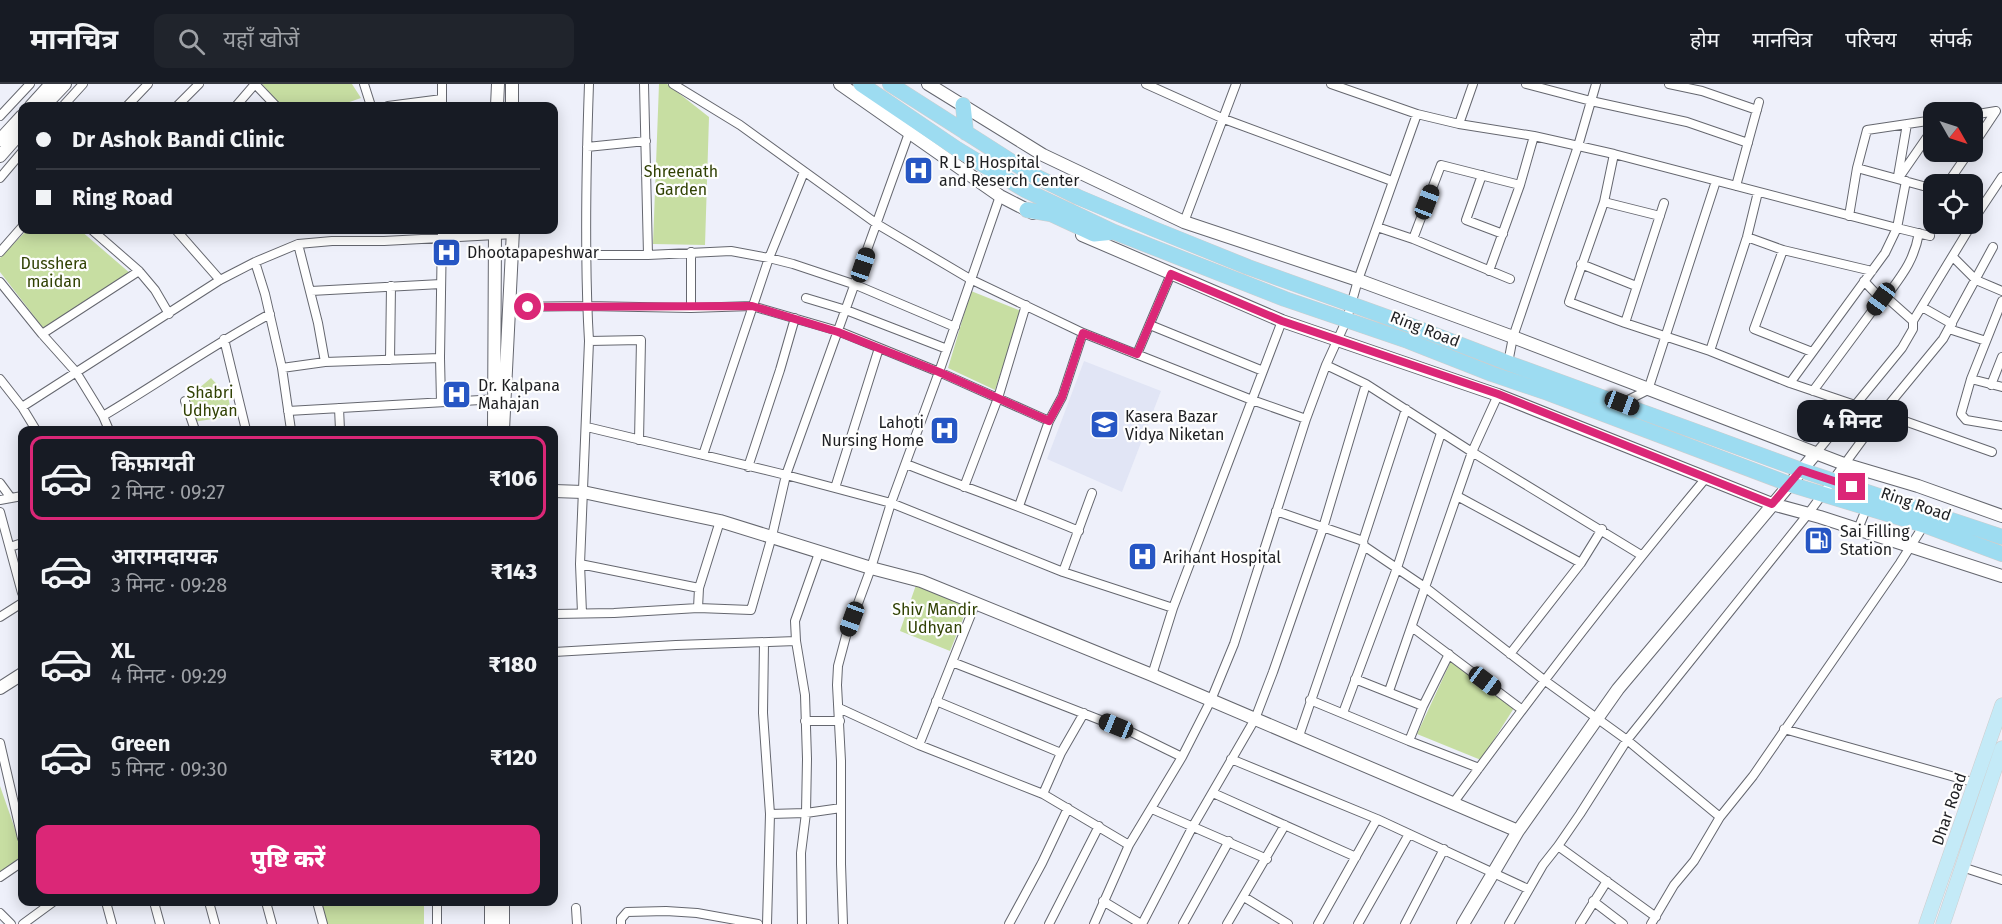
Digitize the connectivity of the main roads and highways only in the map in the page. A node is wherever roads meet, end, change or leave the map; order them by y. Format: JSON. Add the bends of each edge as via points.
{"nodes":[{"id":1,"x":861,"y":84,"type":"edge"},
{"id":2,"x":890,"y":84,"type":"edge"},
{"id":3,"x":963,"y":105,"type":"road end"},
{"id":4,"x":966,"y":133,"type":"junction"},
{"id":5,"x":1027,"y":210,"type":"road end"},
{"id":6,"x":1114,"y":232,"type":"junction"},
{"id":7,"x":2002,"y":537,"type":"edge"},
{"id":8,"x":2002,"y":554,"type":"edge"},
{"id":9,"x":2002,"y":705,"type":"edge"},
{"id":10,"x":2002,"y":748,"type":"edge"},
{"id":11,"x":1926,"y":924,"type":"edge"},
{"id":12,"x":1943,"y":924,"type":"edge"}],
"edges":[{"from":1,"to":6,"type":"highway","name":"Ring Road","via":[[1025,190]]},
{"from":2,"to":4,"type":"highway","name":"Ring Road"},
{"from":3,"to":4,"type":"highway"},
{"from":4,"to":7,"type":"highway","name":"Ring Road","via":[[1031,174],[1078,197],[1248,267],[1801,470]]},
{"from":5,"to":6,"type":"highway","via":[[1051,214],[1094,234]]},
{"from":6,"to":8,"type":"highway","name":"Ring Road","via":[[1789,484],[1924,525]]},
{"from":9,"to":11,"type":"main road","name":"Dhar Road"},
{"from":10,"to":12,"type":"main road","name":"Dhar Road"}]}
